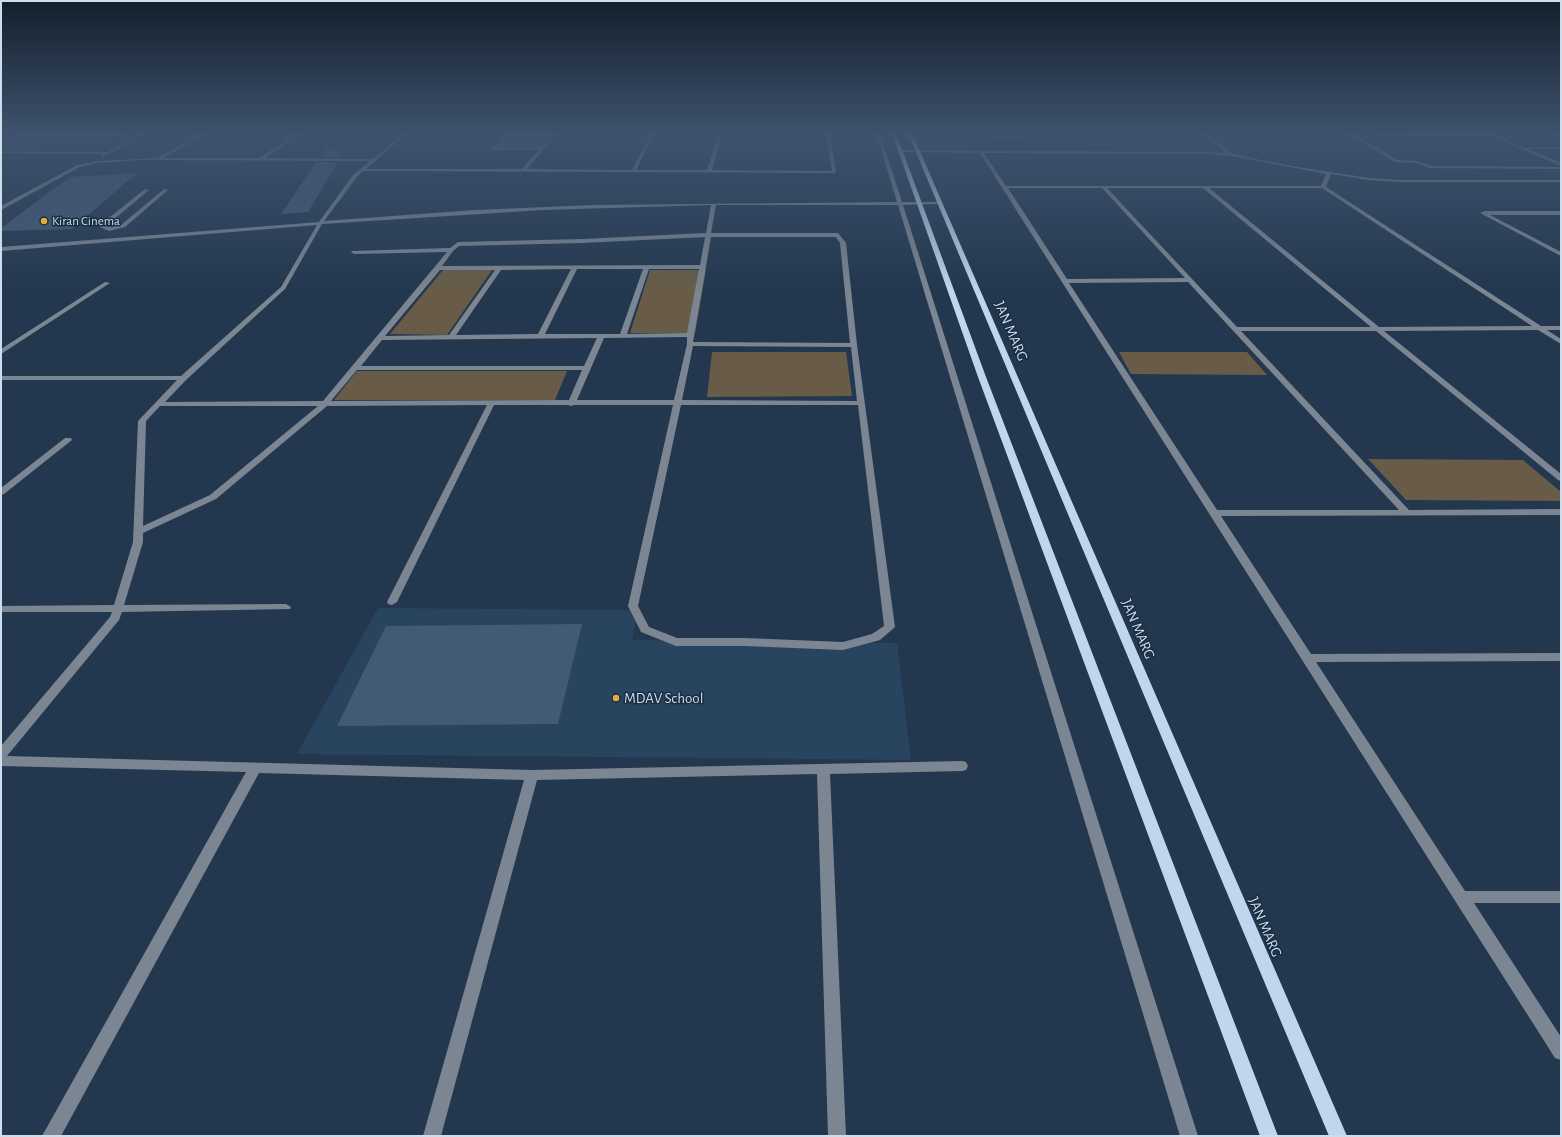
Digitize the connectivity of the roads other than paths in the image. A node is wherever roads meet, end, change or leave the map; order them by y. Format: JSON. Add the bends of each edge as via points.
{"nodes":[{"id":1,"x":42,"y":186,"type":"edge"},
{"id":2,"x":347,"y":186,"type":"edge"},
{"id":3,"x":894,"y":186,"type":"edge"},
{"id":4,"x":914,"y":186,"type":"edge"},
{"id":5,"x":933,"y":186,"type":"edge"},
{"id":6,"x":1004,"y":187,"type":"joint"},
{"id":7,"x":1103,"y":187,"type":"junction"},
{"id":8,"x":1204,"y":187,"type":"junction"},
{"id":9,"x":1323,"y":187,"type":"joint"},
{"id":10,"x":147,"y":190,"type":"dead end"},
{"id":11,"x":166,"y":190,"type":"dead end"},
{"id":12,"x":714,"y":204,"type":"junction"},
{"id":13,"x":900,"y":204,"type":"junction"},
{"id":14,"x":920,"y":204,"type":"junction"},
{"id":15,"x":940,"y":204,"type":"junction"},
{"id":16,"x":1,"y":208,"type":"edge"},
{"id":17,"x":1561,"y":213,"type":"edge"},
{"id":18,"x":322,"y":220,"type":"junction"},
{"id":19,"x":106,"y":232,"type":"junction"},
{"id":20,"x":708,"y":236,"type":"junction"},
{"id":21,"x":1,"y":243,"type":"edge"},
{"id":22,"x":96,"y":243,"type":"junction"},
{"id":23,"x":1,"y":249,"type":"edge"},
{"id":24,"x":450,"y":250,"type":"junction"},
{"id":25,"x":354,"y":252,"type":"dead end"},
{"id":26,"x":1561,"y":254,"type":"edge"},
{"id":27,"x":702,"y":267,"type":"junction"},
{"id":28,"x":438,"y":268,"type":"junction"},
{"id":29,"x":499,"y":268,"type":"junction"},
{"id":30,"x":575,"y":268,"type":"junction"},
{"id":31,"x":646,"y":268,"type":"junction"},
{"id":32,"x":1190,"y":280,"type":"junction"},
{"id":33,"x":1064,"y":281,"type":"junction"},
{"id":34,"x":107,"y":283,"type":"dead end"},
{"id":35,"x":1540,"y":328,"type":"junction"},
{"id":36,"x":1561,"y":328,"type":"edge"},
{"id":37,"x":1236,"y":329,"type":"junction"},
{"id":38,"x":1379,"y":329,"type":"junction"},
{"id":39,"x":690,"y":335,"type":"junction"},
{"id":40,"x":601,"y":336,"type":"junction"},
{"id":41,"x":623,"y":336,"type":"junction"},
{"id":42,"x":451,"y":337,"type":"junction"},
{"id":43,"x":540,"y":337,"type":"junction"},
{"id":44,"x":380,"y":338,"type":"junction"},
{"id":45,"x":1561,"y":342,"type":"edge"},
{"id":46,"x":690,"y":344,"type":"junction"},
{"id":47,"x":854,"y":346,"type":"junction"},
{"id":48,"x":1,"y":352,"type":"edge"},
{"id":49,"x":355,"y":368,"type":"junction"},
{"id":50,"x":587,"y":368,"type":"junction"},
{"id":51,"x":1,"y":378,"type":"edge"},
{"id":52,"x":183,"y":378,"type":"junction"},
{"id":53,"x":678,"y":402,"type":"junction"},
{"id":54,"x":861,"y":403,"type":"junction"},
{"id":55,"x":158,"y":404,"type":"junction"},
{"id":56,"x":325,"y":404,"type":"junction"},
{"id":57,"x":491,"y":404,"type":"junction"},
{"id":58,"x":571,"y":404,"type":"junction"},
{"id":59,"x":68,"y":440,"type":"dead end"},
{"id":60,"x":1561,"y":478,"type":"edge"},
{"id":61,"x":1,"y":492,"type":"edge"},
{"id":62,"x":1561,"y":512,"type":"edge"},
{"id":63,"x":1214,"y":513,"type":"junction"},
{"id":64,"x":1407,"y":513,"type":"junction"},
{"id":65,"x":139,"y":531,"type":"junction"},
{"id":66,"x":392,"y":602,"type":"dead end"},
{"id":67,"x":286,"y":607,"type":"dead end"},
{"id":68,"x":1,"y":609,"type":"edge"},
{"id":69,"x":117,"y":609,"type":"junction"},
{"id":70,"x":1561,"y":657,"type":"edge"},
{"id":71,"x":1307,"y":658,"type":"junction"},
{"id":72,"x":1,"y":755,"type":"edge"},
{"id":73,"x":1,"y":761,"type":"edge"},
{"id":74,"x":962,"y":766,"type":"dead end"},
{"id":75,"x":255,"y":768,"type":"junction"},
{"id":76,"x":823,"y":768,"type":"junction"},
{"id":77,"x":532,"y":775,"type":"junction"},
{"id":78,"x":1462,"y":897,"type":"junction"},
{"id":79,"x":1561,"y":897,"type":"edge"},
{"id":80,"x":1561,"y":1052,"type":"edge"},
{"id":81,"x":51,"y":1136,"type":"edge"},
{"id":82,"x":432,"y":1136,"type":"edge"},
{"id":83,"x":837,"y":1136,"type":"edge"},
{"id":84,"x":1189,"y":1136,"type":"edge"},
{"id":85,"x":1269,"y":1136,"type":"edge"},
{"id":86,"x":1338,"y":1136,"type":"edge"}],
"edges":[{"from":1,"to":16,"type":"street"},
{"from":2,"to":18,"type":"street"},
{"from":3,"to":13,"type":"street"},
{"from":4,"to":14,"type":"main road"},
{"from":5,"to":15,"type":"main road","name":"JAN MARG"},
{"from":6,"to":7,"type":"street"},
{"from":6,"to":33,"type":"street"},
{"from":7,"to":8,"type":"street"},
{"from":7,"to":32,"type":"street"},
{"from":8,"to":9,"type":"street"},
{"from":8,"to":38,"type":"street"},
{"from":9,"to":35,"type":"street"},
{"from":10,"to":19,"type":"street","via":[[102,226]]},
{"from":11,"to":19,"type":"street","via":[[123,226]]},
{"from":12,"to":13,"type":"street"},
{"from":12,"to":18,"type":"street","via":[[545,208],[399,216],[389,214]]},
{"from":12,"to":20,"type":"street"},
{"from":13,"to":14,"type":"street"},
{"from":13,"to":84,"type":"street"},
{"from":14,"to":15,"type":"street"},
{"from":14,"to":85,"type":"main road","via":[[982,377]]},
{"from":15,"to":86,"type":"main road","name":"JAN MARG"},
{"from":17,"to":26,"type":"street","via":[[1483,213]]},
{"from":18,"to":19,"type":"street"},
{"from":18,"to":22,"type":"street"},
{"from":18,"to":52,"type":"street","via":[[283,288]]},
{"from":19,"to":21,"type":"street"},
{"from":19,"to":22,"type":"street"},
{"from":20,"to":24,"type":"street","via":[[458,244]]},
{"from":20,"to":27,"type":"street"},
{"from":20,"to":47,"type":"street","via":[[838,236],[843,243]]},
{"from":22,"to":23,"type":"street"},
{"from":24,"to":25,"type":"street"},
{"from":24,"to":28,"type":"street"},
{"from":27,"to":31,"type":"street"},
{"from":27,"to":39,"type":"street"},
{"from":28,"to":29,"type":"street"},
{"from":28,"to":44,"type":"street"},
{"from":29,"to":30,"type":"street"},
{"from":29,"to":42,"type":"street"},
{"from":30,"to":31,"type":"street"},
{"from":30,"to":43,"type":"street"},
{"from":31,"to":41,"type":"street"},
{"from":32,"to":33,"type":"street"},
{"from":32,"to":37,"type":"street"},
{"from":33,"to":63,"type":"street"},
{"from":34,"to":48,"type":"street"},
{"from":35,"to":36,"type":"street"},
{"from":35,"to":38,"type":"street"},
{"from":35,"to":45,"type":"street"},
{"from":37,"to":38,"type":"street"},
{"from":37,"to":64,"type":"street"},
{"from":38,"to":60,"type":"street"},
{"from":39,"to":41,"type":"street"},
{"from":39,"to":46,"type":"street"},
{"from":40,"to":41,"type":"street"},
{"from":40,"to":43,"type":"street"},
{"from":40,"to":50,"type":"street"},
{"from":42,"to":43,"type":"street"},
{"from":42,"to":44,"type":"street"},
{"from":44,"to":49,"type":"street"},
{"from":46,"to":47,"type":"street"},
{"from":46,"to":53,"type":"street"},
{"from":47,"to":54,"type":"street"},
{"from":49,"to":50,"type":"street"},
{"from":49,"to":56,"type":"street"},
{"from":50,"to":58,"type":"street"},
{"from":51,"to":52,"type":"street"},
{"from":52,"to":55,"type":"street"},
{"from":53,"to":54,"type":"street"},
{"from":53,"to":54,"type":"street","via":[[633,606],[645,629],[676,642],[843,646],[876,637],[890,626]]},
{"from":53,"to":58,"type":"street"},
{"from":55,"to":56,"type":"street"},
{"from":55,"to":65,"type":"street","via":[[142,421]]},
{"from":56,"to":57,"type":"street"},
{"from":56,"to":65,"type":"street","via":[[213,497]]},
{"from":57,"to":58,"type":"street"},
{"from":57,"to":66,"type":"street"},
{"from":59,"to":61,"type":"street"},
{"from":62,"to":64,"type":"street"},
{"from":63,"to":64,"type":"street"},
{"from":63,"to":71,"type":"street"},
{"from":65,"to":69,"type":"street","via":[[138,542]]},
{"from":67,"to":69,"type":"street"},
{"from":68,"to":69,"type":"street"},
{"from":69,"to":72,"type":"street","via":[[114,618]]},
{"from":70,"to":71,"type":"street"},
{"from":71,"to":78,"type":"street"},
{"from":73,"to":75,"type":"street"},
{"from":74,"to":76,"type":"street"},
{"from":75,"to":77,"type":"street"},
{"from":75,"to":81,"type":"street"},
{"from":76,"to":77,"type":"street"},
{"from":76,"to":83,"type":"street"},
{"from":77,"to":82,"type":"street"},
{"from":78,"to":79,"type":"street"},
{"from":78,"to":80,"type":"street"}]}
